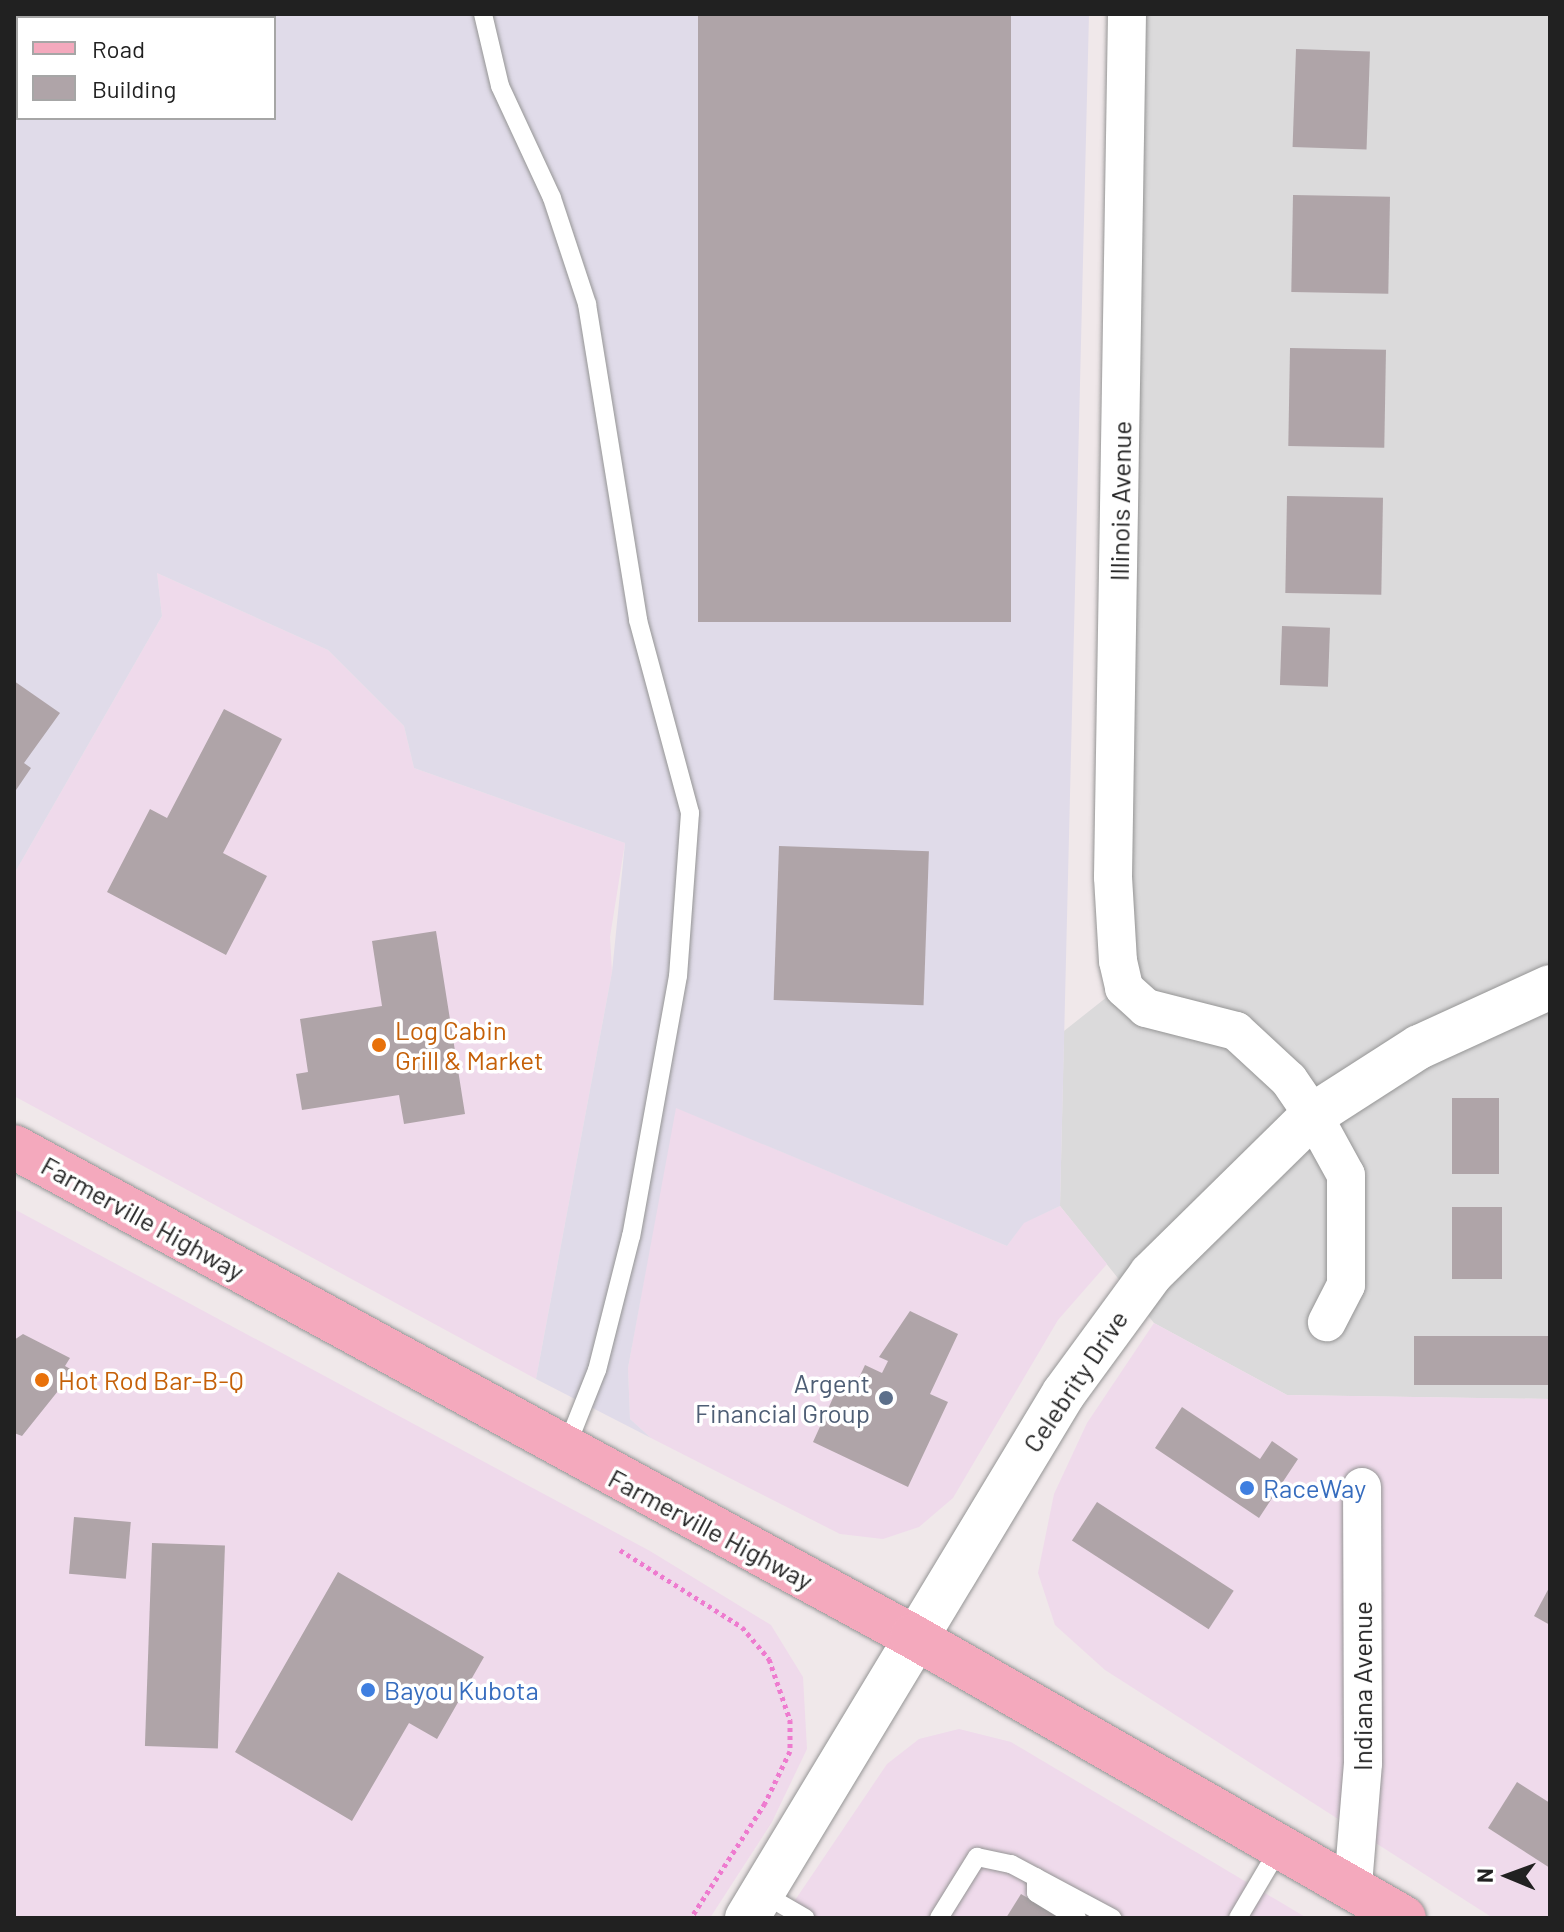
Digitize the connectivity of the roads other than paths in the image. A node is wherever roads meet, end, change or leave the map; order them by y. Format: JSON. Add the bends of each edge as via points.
{"nodes":[{"id":1,"x":483,"y":14,"type":"edge"},
{"id":2,"x":1127,"y":14,"type":"edge"},
{"id":3,"x":1550,"y":987,"type":"edge"},
{"id":4,"x":1313,"y":1115,"type":"junction"},
{"id":5,"x":14,"y":1147,"type":"edge"},
{"id":6,"x":1327,"y":1322,"type":"dead end"},
{"id":7,"x":565,"y":1451,"type":"junction"},
{"id":8,"x":1362,"y":1487,"type":"dead end"},
{"id":9,"x":912,"y":1636,"type":"junction"},
{"id":10,"x":1281,"y":1845,"type":"junction"},
{"id":11,"x":1036,"y":1877,"type":"junction"},
{"id":12,"x":1353,"y":1885,"type":"junction"},
{"id":13,"x":755,"y":1905,"type":"edge"},
{"id":14,"x":805,"y":1918,"type":"edge"},
{"id":15,"x":939,"y":1918,"type":"edge"},
{"id":16,"x":1077,"y":1918,"type":"edge"},
{"id":17,"x":1112,"y":1918,"type":"edge"},
{"id":18,"x":1238,"y":1918,"type":"edge"},
{"id":19,"x":1404,"y":1918,"type":"edge"}],
"edges":[{"from":1,"to":7,"type":"lane","via":[[500,86],[552,198],[587,304],[638,620],[690,813],[678,976],[631,1236],[597,1370]]},
{"from":2,"to":4,"type":"street","name":"Illinois Avenue","via":[[1113,877],[1124,988],[1160,1014],[1236,1031],[1289,1080]]},
{"from":3,"to":4,"type":"street","name":"Celebrity Drive","via":[[1419,1047]]},
{"from":4,"to":6,"type":"street","via":[[1346,1175],[1346,1285]]},
{"from":4,"to":9,"type":"street","name":"Celebrity Drive","via":[[1194,1225],[1105,1330]]},
{"from":5,"to":7,"type":"main road","name":"Farmerville Highway"},
{"from":7,"to":9,"type":"main road","name":"Farmerville Highway"},
{"from":8,"to":12,"type":"street","name":"Indiana Avenue","via":[[1363,1763]]},
{"from":9,"to":10,"type":"main road","name":"Farmerville Highway"},
{"from":9,"to":13,"type":"street","name":"Celebrity Drive"},
{"from":10,"to":12,"type":"main road","name":"Farmerville Highway"},
{"from":10,"to":18,"type":"lane"},
{"from":11,"to":15,"type":"lane","via":[[977,1857]]},
{"from":11,"to":16,"type":"lane","via":[[1036,1893]]},
{"from":11,"to":17,"type":"lane"},
{"from":12,"to":19,"type":"main road","name":"Farmerville Highway"},
{"from":13,"to":14,"type":"lane"}]}
